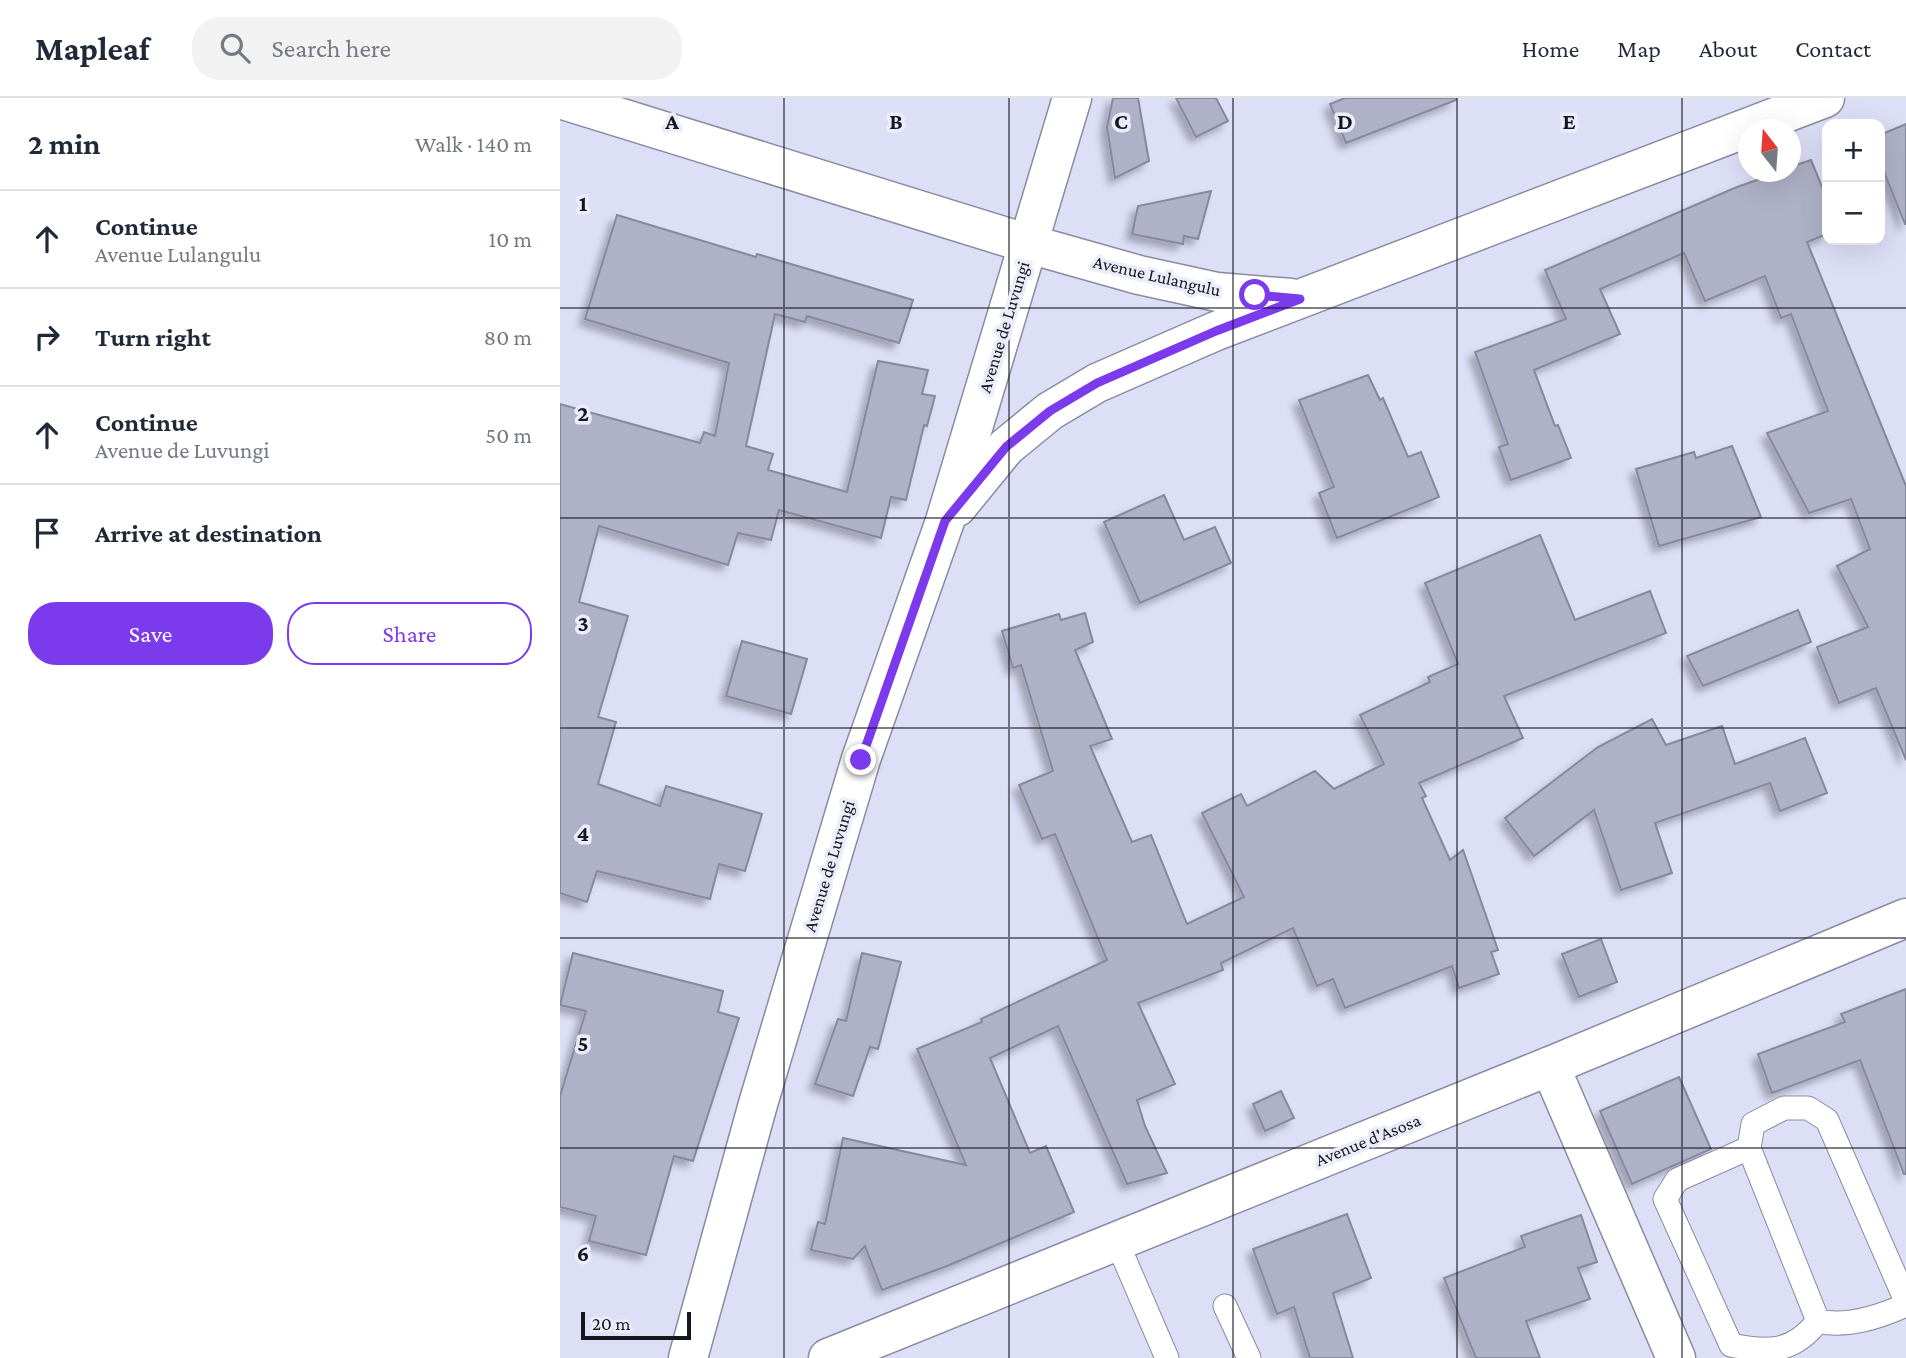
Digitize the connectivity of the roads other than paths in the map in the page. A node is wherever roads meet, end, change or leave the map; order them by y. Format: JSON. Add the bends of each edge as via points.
{"nodes":[{"id":1,"x":1072,"y":98,"type":"edge"},
{"id":2,"x":1825,"y":98,"type":"edge"},
{"id":3,"x":560,"y":99,"type":"edge"},
{"id":4,"x":1029,"y":244,"type":"junction"},
{"id":5,"x":1300,"y":299,"type":"junction"},
{"id":6,"x":945,"y":521,"type":"junction"},
{"id":7,"x":1906,"y":918,"type":"edge"},
{"id":8,"x":1550,"y":1066,"type":"junction"},
{"id":9,"x":1749,"y":1148,"type":"junction"},
{"id":10,"x":1117,"y":1242,"type":"junction"},
{"id":11,"x":1906,"y":1303,"type":"edge"},
{"id":12,"x":1225,"y":1306,"type":"dead end"},
{"id":13,"x":1818,"y":1321,"type":"junction"},
{"id":14,"x":688,"y":1358,"type":"edge"},
{"id":15,"x":828,"y":1358,"type":"edge"},
{"id":16,"x":1167,"y":1358,"type":"edge"},
{"id":17,"x":1249,"y":1358,"type":"edge"},
{"id":18,"x":1676,"y":1358,"type":"edge"}],
"edges":[{"from":1,"to":4,"type":"street","name":"Avenue de Luvungi"},
{"from":2,"to":5,"type":"street","name":"Avenue Lulangulu"},
{"from":3,"to":4,"type":"street","name":"Avenue Lulangulu"},
{"from":4,"to":5,"type":"street","name":"Avenue Lulangulu","via":[[1178,285]]},
{"from":4,"to":6,"type":"street","name":"Avenue de Luvungi"},
{"from":5,"to":6,"type":"street","via":[[1097,383],[1050,411],[1006,447]]},
{"from":6,"to":14,"type":"street","name":"Avenue de Luvungi","via":[[861,760]]},
{"from":7,"to":8,"type":"street","name":"Avenue d'Asosa"},
{"from":8,"to":10,"type":"street","name":"Avenue d'Asosa"},
{"from":8,"to":18,"type":"street"},
{"from":9,"to":11,"type":"lane","via":[[1753,1124],[1784,1108],[1808,1108],[1827,1120]]},
{"from":9,"to":13,"type":"lane"},
{"from":9,"to":13,"type":"lane","via":[[1677,1180],[1665,1199],[1731,1345],[1758,1351],[1783,1347],[1805,1338]]},
{"from":10,"to":15,"type":"street","name":"Avenue d'Asosa"},
{"from":10,"to":16,"type":"lane"},
{"from":11,"to":13,"type":"lane","via":[[1882,1316],[1833,1325]]},
{"from":12,"to":17,"type":"lane"}]}
